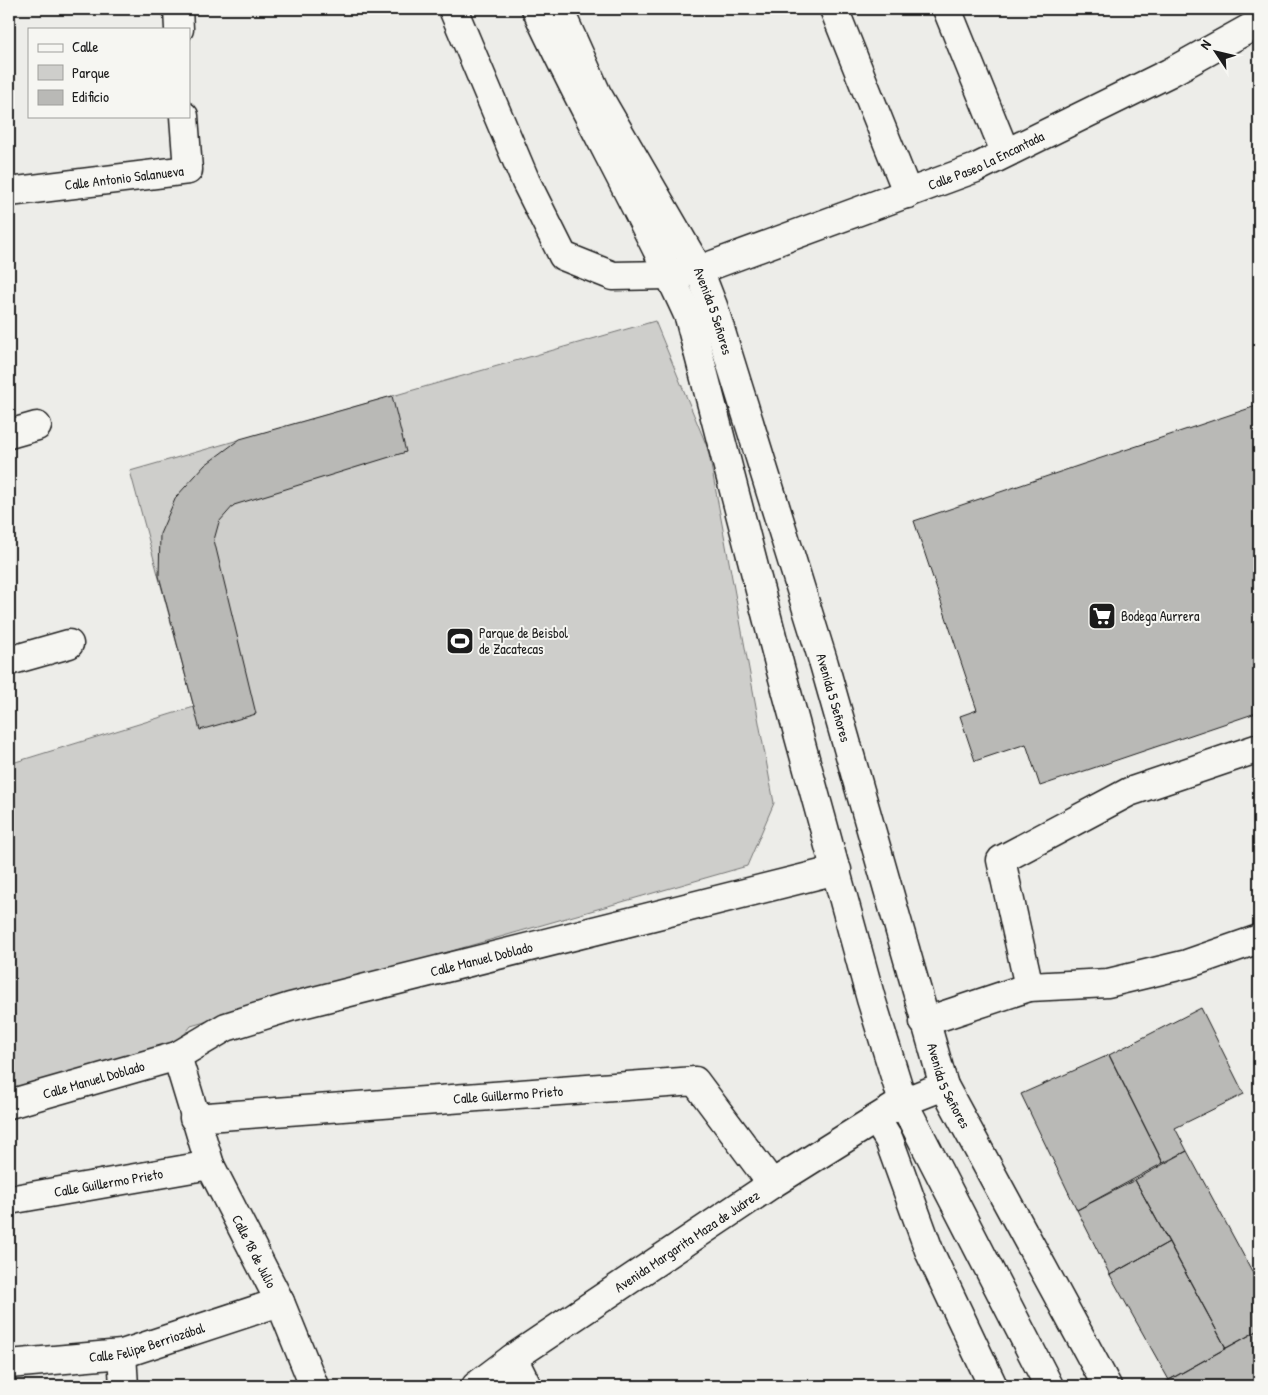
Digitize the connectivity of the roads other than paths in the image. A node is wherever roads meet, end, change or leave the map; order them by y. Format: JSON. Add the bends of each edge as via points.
{"nodes":[{"id":1,"x":178,"y":9,"type":"edge"},
{"id":2,"x":453,"y":9,"type":"edge"},
{"id":3,"x":536,"y":9,"type":"edge"},
{"id":4,"x":559,"y":9,"type":"edge"},
{"id":5,"x":834,"y":9,"type":"edge"},
{"id":6,"x":947,"y":9,"type":"edge"},
{"id":7,"x":1259,"y":23,"type":"edge"},
{"id":8,"x":179,"y":28,"type":"edge"},
{"id":9,"x":184,"y":118,"type":"edge"},
{"id":10,"x":1005,"y":152,"type":"junction"},
{"id":11,"x":9,"y":192,"type":"edge"},
{"id":12,"x":908,"y":194,"type":"junction"},
{"id":13,"x":699,"y":270,"type":"junction"},
{"id":14,"x":670,"y":275,"type":"junction"},
{"id":15,"x":38,"y":426,"type":"dead end"},
{"id":16,"x":9,"y":434,"type":"edge"},
{"id":17,"x":69,"y":644,"type":"dead end"},
{"id":18,"x":9,"y":661,"type":"edge"},
{"id":19,"x":824,"y":664,"type":"junction"},
{"id":20,"x":781,"y":671,"type":"junction"},
{"id":21,"x":1259,"y":748,"type":"edge"},
{"id":22,"x":837,"y":870,"type":"junction"},
{"id":23,"x":1259,"y":939,"type":"edge"},
{"id":24,"x":1029,"y":987,"type":"junction"},
{"id":25,"x":924,"y":1022,"type":"junction"},
{"id":26,"x":177,"y":1056,"type":"junction"},
{"id":27,"x":944,"y":1086,"type":"junction"},
{"id":28,"x":903,"y":1102,"type":"junction"},
{"id":29,"x":9,"y":1104,"type":"edge"},
{"id":30,"x":194,"y":1118,"type":"junction"},
{"id":31,"x":876,"y":1119,"type":"junction"},
{"id":32,"x":210,"y":1166,"type":"junction"},
{"id":33,"x":772,"y":1184,"type":"junction"},
{"id":34,"x":9,"y":1200,"type":"edge"},
{"id":35,"x":280,"y":1302,"type":"junction"},
{"id":36,"x":122,"y":1354,"type":"junction"},
{"id":37,"x":513,"y":1358,"type":"junction"},
{"id":38,"x":9,"y":1364,"type":"edge"},
{"id":39,"x":124,"y":1386,"type":"edge"},
{"id":40,"x":314,"y":1386,"type":"edge"},
{"id":41,"x":476,"y":1386,"type":"edge"},
{"id":42,"x":527,"y":1386,"type":"edge"},
{"id":43,"x":993,"y":1386,"type":"edge"},
{"id":44,"x":1049,"y":1386,"type":"edge"},
{"id":45,"x":1107,"y":1386,"type":"edge"}],
"edges":[{"from":1,"to":8,"type":"street"},
{"from":2,"to":14,"type":"street","name":"Calle Paseo La Encantada","via":[[526,182],[564,256],[613,276]]},
{"from":3,"to":14,"type":"street","name":"Avenida 5 Señores"},
{"from":4,"to":13,"type":"street","name":"Avenida 5 Señores","via":[[597,94]]},
{"from":5,"to":12,"type":"street"},
{"from":6,"to":10,"type":"street"},
{"from":7,"to":10,"type":"street","name":"Calle Paseo La Encantada","via":[[1169,73]]},
{"from":9,"to":11,"type":"street","name":"Calle Antonio Salanueva","via":[[188,170]]},
{"from":10,"to":12,"type":"street","name":"Calle Paseo La Encantada","via":[[976,168]]},
{"from":12,"to":13,"type":"street","name":"Calle Paseo La Encantada"},
{"from":13,"to":14,"type":"street","name":"Calle Paseo La Encantada"},
{"from":13,"to":19,"type":"street","name":"Avenida 5 Señores"},
{"from":14,"to":20,"type":"street","name":"Avenida 5 Señores","via":[[689,317]]},
{"from":15,"to":16,"type":"street"},
{"from":17,"to":18,"type":"street"},
{"from":19,"to":20,"type":"street"},
{"from":19,"to":25,"type":"street","name":"Avenida 5 Señores"},
{"from":20,"to":22,"type":"street","name":"Avenida 5 Señores"},
{"from":21,"to":24,"type":"street","via":[[1129,792],[1001,860]]},
{"from":22,"to":26,"type":"street","name":"Calle Manuel Doblado","via":[[290,1006],[226,1027]]},
{"from":22,"to":28,"type":"street","name":"Avenida 5 Señores","via":[[871,999]]},
{"from":23,"to":24,"type":"street","via":[[1187,964],[1108,983]]},
{"from":24,"to":25,"type":"street"},
{"from":25,"to":27,"type":"street","name":"Avenida 5 Señores"},
{"from":26,"to":29,"type":"street","name":"Calle Manuel Doblado"},
{"from":26,"to":30,"type":"street"},
{"from":27,"to":28,"type":"street","name":"Avenida Margarita Maza de Juárez"},
{"from":27,"to":45,"type":"street","name":"Avenida 5 Señores"},
{"from":28,"to":31,"type":"street","name":"Avenida Margarita Maza de Juárez"},
{"from":28,"to":44,"type":"street","name":"Avenida 5 Señores"},
{"from":30,"to":32,"type":"street","name":"Calle 18 de Julio"},
{"from":30,"to":33,"type":"street","name":"Calle Guillermo Prieto","via":[[695,1082]]},
{"from":31,"to":33,"type":"street","name":"Avenida Margarita Maza de Juárez"},
{"from":31,"to":43,"type":"street","via":[[889,1140],[930,1253]]},
{"from":32,"to":34,"type":"street","name":"Calle Guillermo Prieto"},
{"from":32,"to":35,"type":"street","name":"Calle 18 de Julio"},
{"from":33,"to":37,"type":"street","name":"Avenida Margarita Maza de Juárez"},
{"from":35,"to":36,"type":"street","name":"Calle Felipe Berriozábal"},
{"from":35,"to":40,"type":"street","name":"Calle 18 de Julio"},
{"from":36,"to":38,"type":"street","name":"Calle Felipe Berriozábal"},
{"from":36,"to":39,"type":"street"},
{"from":37,"to":41,"type":"street","name":"Avenida Margarita Maza de Juárez"},
{"from":37,"to":42,"type":"street"}]}
